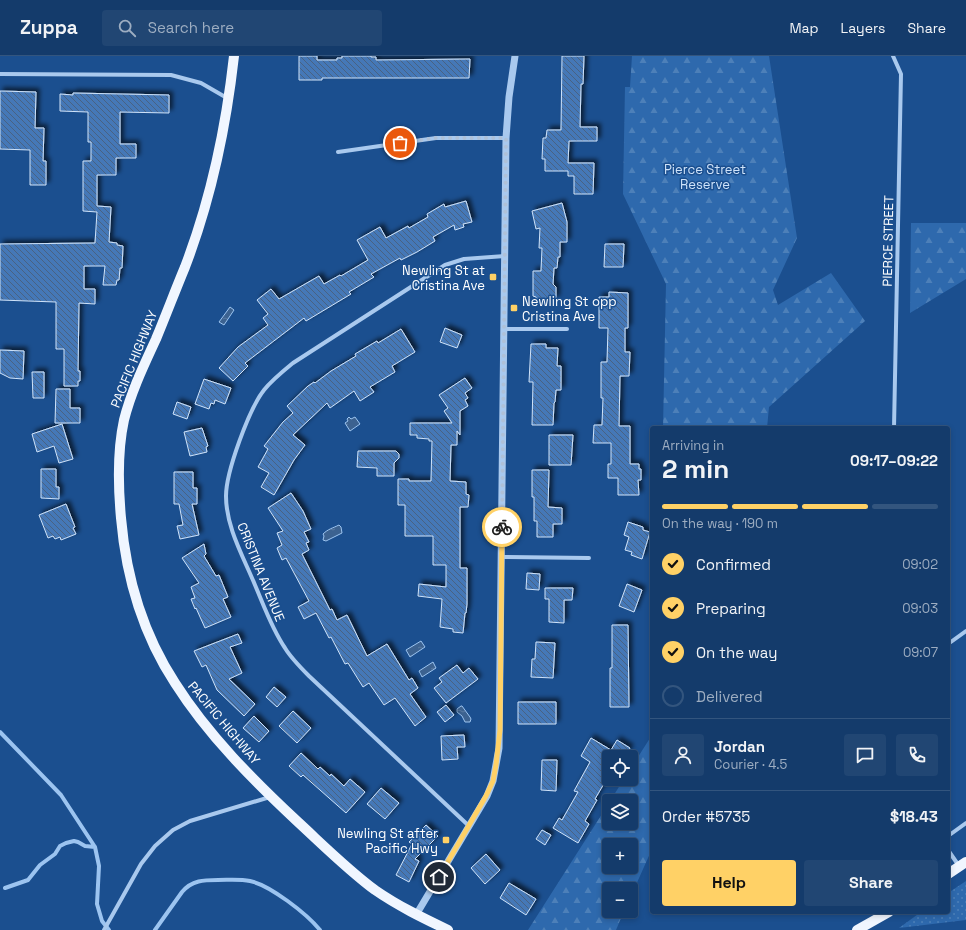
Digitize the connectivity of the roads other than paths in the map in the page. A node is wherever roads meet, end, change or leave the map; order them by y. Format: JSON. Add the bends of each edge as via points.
{"nodes":[{"id":1,"x":234,"y":56,"type":"edge"},
{"id":2,"x":515,"y":56,"type":"edge"},
{"id":3,"x":893,"y":56,"type":"edge"},
{"id":4,"x":0,"y":74,"type":"edge"},
{"id":5,"x":229,"y":100,"type":"junction"},
{"id":6,"x":506,"y":138,"type":"junction"},
{"id":7,"x":338,"y":152,"type":"dead end"},
{"id":8,"x":505,"y":256,"type":"junction"},
{"id":9,"x":504,"y":329,"type":"junction"},
{"id":10,"x":567,"y":329,"type":"dead end"},
{"id":11,"x":894,"y":426,"type":"edge"},
{"id":12,"x":502,"y":557,"type":"junction"},
{"id":13,"x":589,"y":558,"type":"dead end"},
{"id":14,"x":966,"y":631,"type":"edge"},
{"id":15,"x":950,"y":643,"type":"edge"},
{"id":16,"x":270,"y":796,"type":"junction"},
{"id":17,"x":966,"y":823,"type":"edge"},
{"id":18,"x":469,"y":826,"type":"junction"},
{"id":19,"x":950,"y":835,"type":"edge"},
{"id":20,"x":950,"y":852,"type":"edge"},
{"id":21,"x":963,"y":864,"type":"edge"},
{"id":22,"x":950,"y":873,"type":"edge"},
{"id":23,"x":416,"y":914,"type":"junction"},
{"id":24,"x":885,"y":914,"type":"edge"},
{"id":25,"x":104,"y":930,"type":"edge"},
{"id":26,"x":448,"y":930,"type":"edge"},
{"id":27,"x":857,"y":930,"type":"edge"}],
"edges":[{"from":1,"to":5,"type":"main road","name":"PACIFIC HIGHWAY"},
{"from":2,"to":6,"type":"street"},
{"from":3,"to":11,"type":"street","name":"PIERCE STREET","via":[[901,74]]},
{"from":4,"to":5,"type":"street","via":[[171,75],[201,82]]},
{"from":5,"to":16,"type":"main road","name":"PACIFIC HIGHWAY","via":[[206,206],[125,419],[119,446],[119,494],[123,539],[131,583],[156,649],[174,683],[197,715]]},
{"from":6,"to":7,"type":"street","via":[[436,138]]},
{"from":6,"to":8,"type":"street"},
{"from":8,"to":9,"type":"street"},
{"from":8,"to":18,"type":"street","name":"CRISTINA AVENUE","via":[[464,259],[445,265],[276,376],[264,390],[247,422],[227,480],[226,494],[234,536],[275,632],[285,649],[308,676]]},
{"from":9,"to":10,"type":"street"},
{"from":9,"to":12,"type":"street"},
{"from":12,"to":13,"type":"street"},
{"from":12,"to":18,"type":"street","via":[[499,748],[493,781]]},
{"from":14,"to":15,"type":"street"},
{"from":16,"to":23,"type":"main road","name":"PACIFIC HIGHWAY","via":[[356,875],[376,891]]},
{"from":16,"to":25,"type":"street","via":[[190,821],[173,830],[155,846],[141,864]]},
{"from":17,"to":19,"type":"street"},
{"from":18,"to":23,"type":"street"},
{"from":20,"to":21,"type":"street"},
{"from":21,"to":22,"type":"main road"},
{"from":23,"to":26,"type":"main road","name":"PACIFIC HIGHWAY"},
{"from":24,"to":27,"type":"main road"}]}
